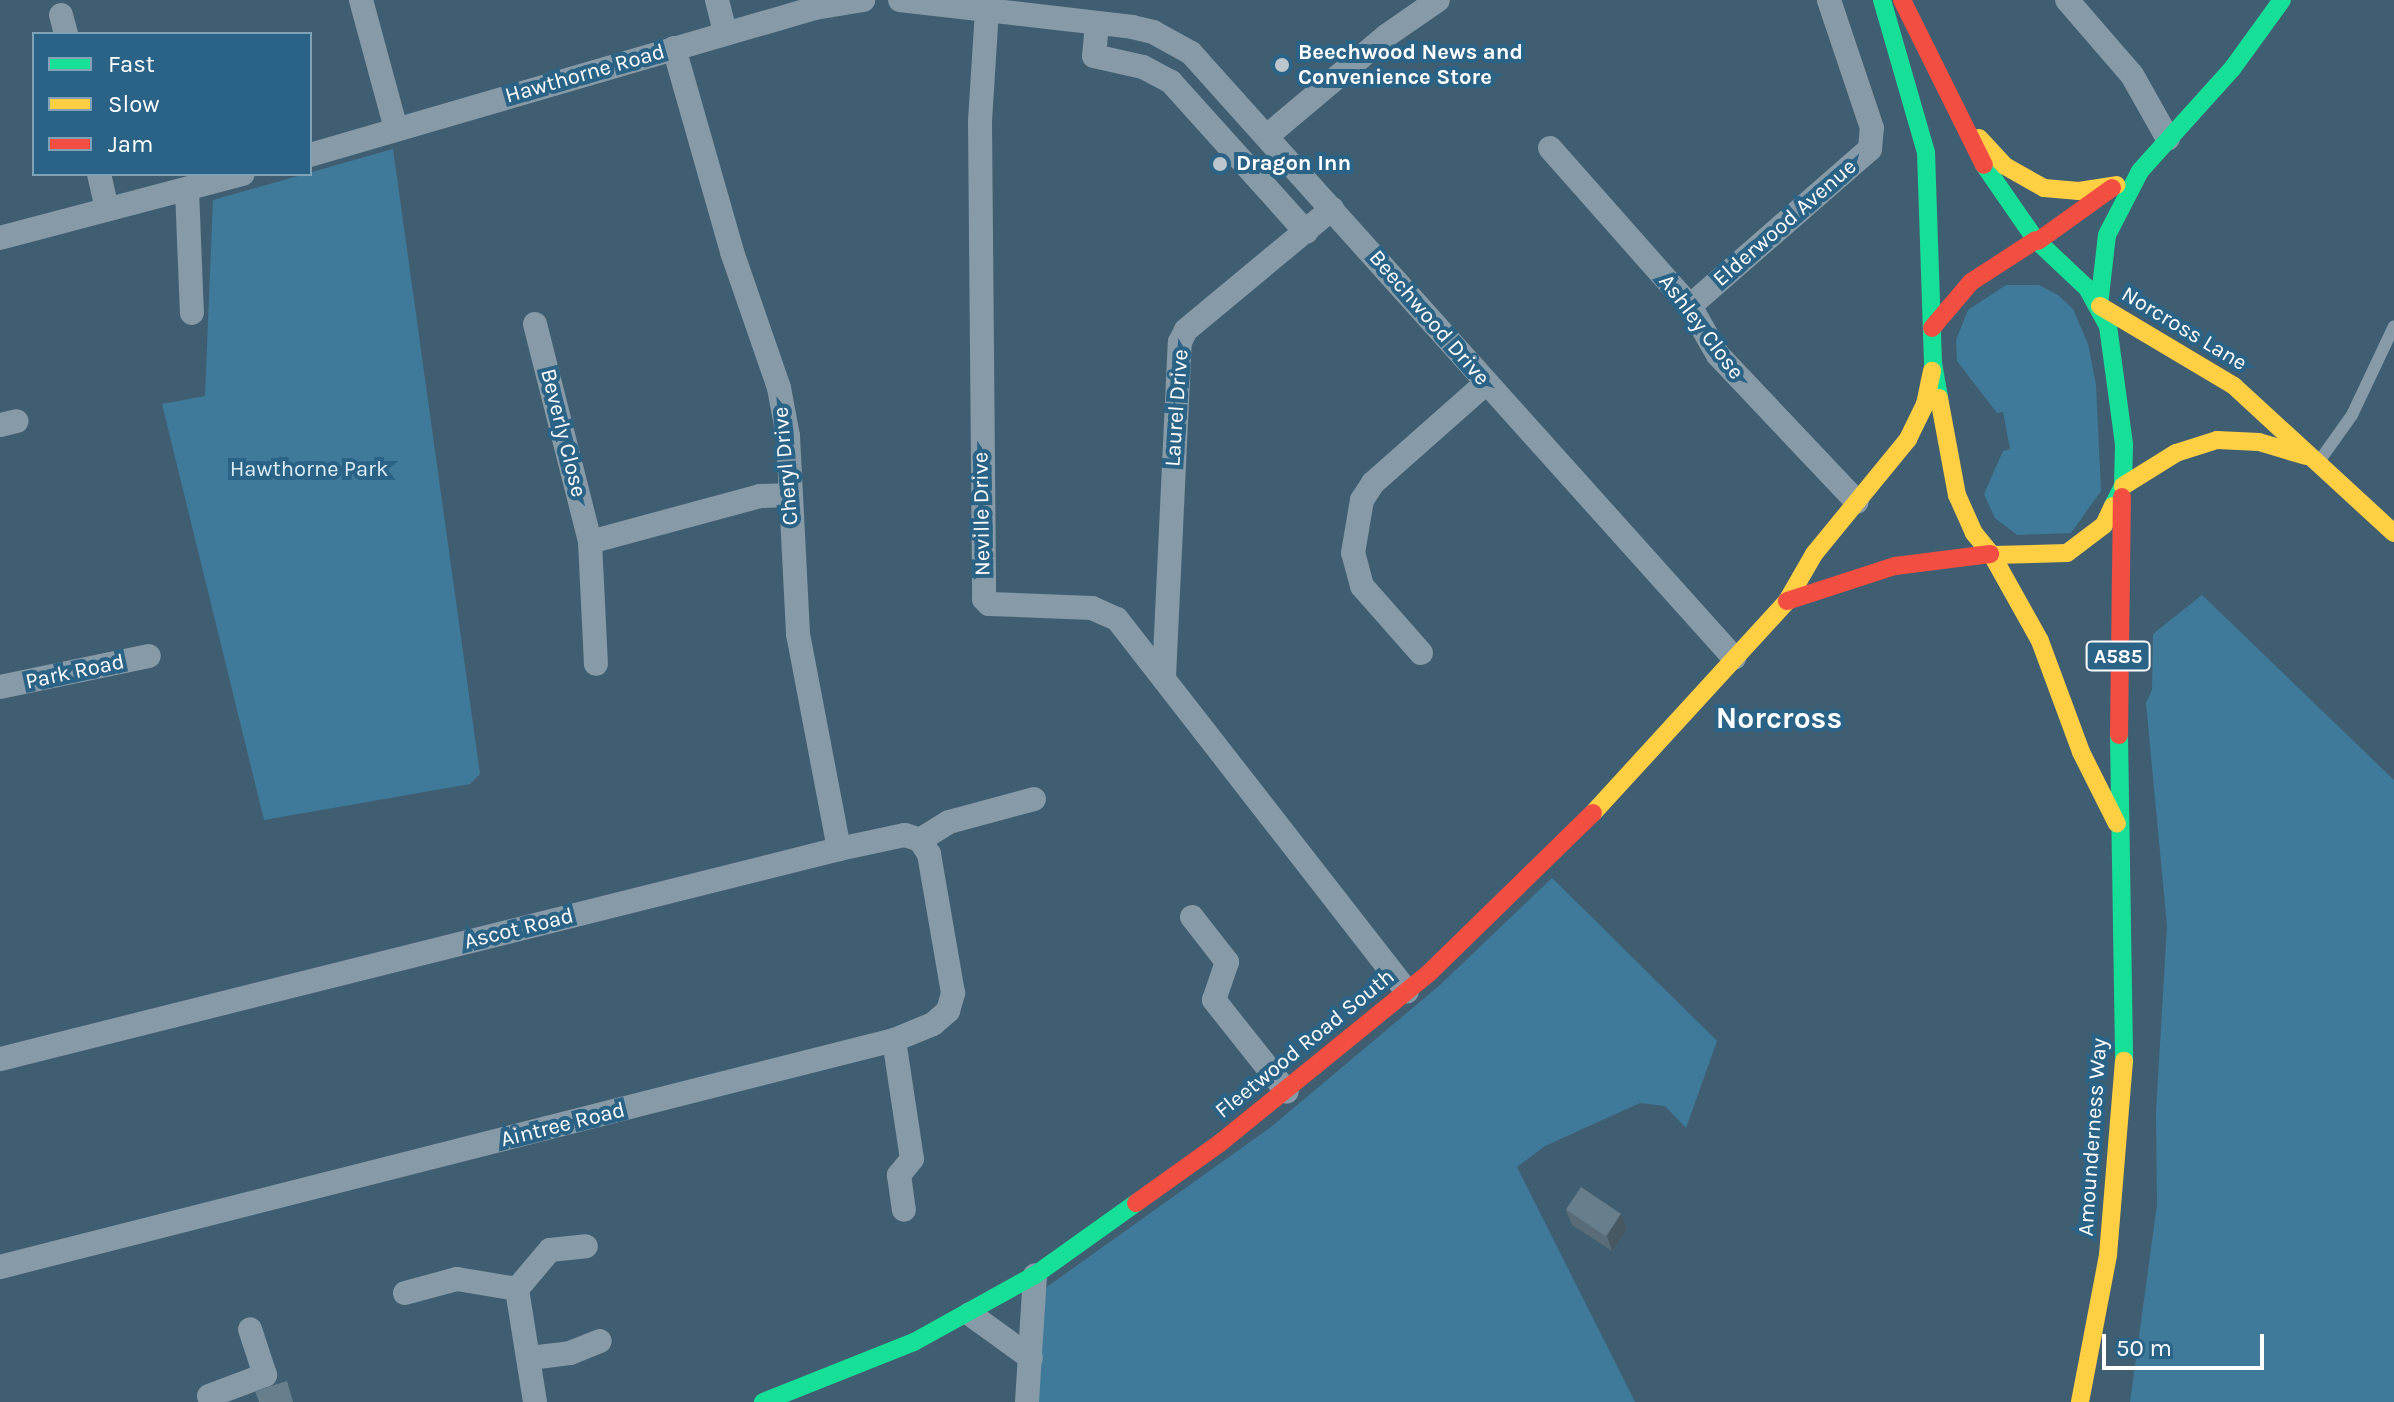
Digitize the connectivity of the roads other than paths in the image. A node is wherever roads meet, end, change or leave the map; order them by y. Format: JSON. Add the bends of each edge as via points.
{"nodes":[{"id":1,"x":361,"y":0,"type":"edge"},
{"id":2,"x":717,"y":0,"type":"edge"},
{"id":3,"x":863,"y":0,"type":"edge"},
{"id":4,"x":900,"y":0,"type":"edge"},
{"id":5,"x":1829,"y":0,"type":"edge"},
{"id":6,"x":1882,"y":0,"type":"edge"},
{"id":7,"x":1902,"y":0,"type":"edge"},
{"id":8,"x":2067,"y":0,"type":"edge"},
{"id":9,"x":2282,"y":0,"type":"edge"},
{"id":10,"x":1429,"y":3,"type":"edge"},
{"id":11,"x":987,"y":10,"type":"junction"},
{"id":12,"x":1097,"y":23,"type":"junction"},
{"id":13,"x":725,"y":33,"type":"junction"},
{"id":14,"x":674,"y":48,"type":"junction"},
{"id":15,"x":1959,"y":118,"type":"junction"},
{"id":16,"x":396,"y":129,"type":"junction"},
{"id":17,"x":1267,"y":136,"type":"junction"},
{"id":18,"x":2168,"y":139,"type":"junction"},
{"id":19,"x":1550,"y":148,"type":"dead end"},
{"id":20,"x":312,"y":154,"type":"edge"},
{"id":21,"x":2140,"y":171,"type":"junction"},
{"id":22,"x":99,"y":176,"type":"edge"},
{"id":23,"x":236,"y":176,"type":"edge"},
{"id":24,"x":2117,"y":185,"type":"junction"},
{"id":25,"x":187,"y":190,"type":"junction"},
{"id":26,"x":107,"y":208,"type":"junction"},
{"id":27,"x":1332,"y":209,"type":"junction"},
{"id":28,"x":1306,"y":232,"type":"junction"},
{"id":29,"x":0,"y":238,"type":"edge"},
{"id":30,"x":2037,"y":241,"type":"junction"},
{"id":31,"x":1690,"y":306,"type":"junction"},
{"id":32,"x":2100,"y":306,"type":"junction"},
{"id":33,"x":192,"y":313,"type":"dead end"},
{"id":34,"x":535,"y":324,"type":"dead end"},
{"id":35,"x":2394,"y":326,"type":"edge"},
{"id":36,"x":1932,"y":328,"type":"junction"},
{"id":37,"x":1933,"y":363,"type":"junction"},
{"id":38,"x":1486,"y":383,"type":"junction"},
{"id":39,"x":2316,"y":460,"type":"junction"},
{"id":40,"x":2122,"y":486,"type":"junction"},
{"id":41,"x":790,"y":495,"type":"junction"},
{"id":42,"x":1857,"y":502,"type":"junction"},
{"id":43,"x":2394,"y":533,"type":"edge"},
{"id":44,"x":590,"y":542,"type":"junction"},
{"id":45,"x":1991,"y":555,"type":"junction"},
{"id":46,"x":1787,"y":601,"type":"junction"},
{"id":47,"x":1421,"y":653,"type":"dead end"},
{"id":48,"x":149,"y":656,"type":"dead end"},
{"id":49,"x":1734,"y":658,"type":"junction"},
{"id":50,"x":596,"y":664,"type":"dead end"},
{"id":51,"x":1164,"y":677,"type":"junction"},
{"id":52,"x":0,"y":687,"type":"edge"},
{"id":53,"x":1034,"y":799,"type":"dead end"},
{"id":54,"x":2118,"y":826,"type":"junction"},
{"id":55,"x":920,"y":840,"type":"junction"},
{"id":56,"x":839,"y":849,"type":"junction"},
{"id":57,"x":1192,"y":917,"type":"dead end"},
{"id":58,"x":1407,"y":992,"type":"junction"},
{"id":59,"x":894,"y":1040,"type":"junction"},
{"id":60,"x":0,"y":1059,"type":"edge"},
{"id":61,"x":1287,"y":1092,"type":"junction"},
{"id":62,"x":904,"y":1210,"type":"dead end"},
{"id":63,"x":586,"y":1246,"type":"dead end"},
{"id":64,"x":0,"y":1267,"type":"edge"},
{"id":65,"x":1035,"y":1275,"type":"junction"},
{"id":66,"x":517,"y":1289,"type":"junction"},
{"id":67,"x":405,"y":1293,"type":"dead end"},
{"id":68,"x":970,"y":1314,"type":"junction"},
{"id":69,"x":250,"y":1329,"type":"dead end"},
{"id":70,"x":600,"y":1341,"type":"dead end"},
{"id":71,"x":530,"y":1358,"type":"junction"},
{"id":72,"x":1031,"y":1358,"type":"junction"},
{"id":73,"x":238,"y":1394,"type":"edge"},
{"id":74,"x":209,"y":1396,"type":"dead end"},
{"id":75,"x":535,"y":1402,"type":"edge"},
{"id":76,"x":763,"y":1402,"type":"edge"},
{"id":77,"x":1027,"y":1402,"type":"edge"},
{"id":78,"x":2080,"y":1402,"type":"edge"}],
"edges":[{"from":1,"to":16,"type":"street"},
{"from":2,"to":13,"type":"street"},
{"from":3,"to":13,"type":"street","name":"Hawthorne Road"},
{"from":4,"to":11,"type":"street"},
{"from":5,"to":31,"type":"street","name":"Elderwood Avenue","via":[[1872,128],[1870,149]]},
{"from":6,"to":36,"type":"main road","number":"A585","via":[[1926,152]]},
{"from":7,"to":15,"type":"main road","number":"A585"},
{"from":8,"to":18,"type":"street","via":[[2132,75]]},
{"from":9,"to":18,"type":"main road","via":[[2250,47]]},
{"from":10,"to":17,"type":"street"},
{"from":11,"to":12,"type":"street","name":"Beechwood Drive"},
{"from":11,"to":51,"type":"street","name":"Neville Drive","via":[[980,122],[984,599],[989,604],[1105,611],[1130,632]]},
{"from":12,"to":17,"type":"street","name":"Beechwood Drive","via":[[1172,40],[1191,53]]},
{"from":12,"to":28,"type":"street","via":[[1094,56],[1143,67],[1171,82]]},
{"from":13,"to":14,"type":"street","name":"Hawthorne Road"},
{"from":14,"to":16,"type":"street","name":"Hawthorne Road"},
{"from":14,"to":41,"type":"street","name":"Cheryl Drive","via":[[732,252],[779,388],[788,436]]},
{"from":15,"to":24,"type":"main road","via":[[2005,166],[2037,185],[2068,192]]},
{"from":15,"to":30,"type":"main road","number":"A585","via":[[1994,184]]},
{"from":16,"to":20,"type":"street","name":"Hawthorne Road"},
{"from":17,"to":27,"type":"street","name":"Beechwood Drive"},
{"from":18,"to":21,"type":"main road"},
{"from":19,"to":31,"type":"street","name":"Ashley Close"},
{"from":21,"to":24,"type":"main road"},
{"from":21,"to":32,"type":"main road","via":[[2107,235]]},
{"from":22,"to":26,"type":"street"},
{"from":23,"to":25,"type":"street"},
{"from":24,"to":30,"type":"main road"},
{"from":25,"to":26,"type":"street"},
{"from":25,"to":33,"type":"street"},
{"from":26,"to":29,"type":"street"},
{"from":27,"to":28,"type":"street","name":"Laurel Drive"},
{"from":27,"to":38,"type":"street","name":"Beechwood Drive"},
{"from":28,"to":51,"type":"street","name":"Laurel Drive","via":[[1186,330],[1180,342]]},
{"from":30,"to":32,"type":"main road","number":"A585"},
{"from":30,"to":36,"type":"main road","via":[[1971,282]]},
{"from":31,"to":42,"type":"street","name":"Ashley Close","via":[[1718,355]]},
{"from":32,"to":39,"type":"main road","name":"Norcross Lane","via":[[2234,386]]},
{"from":32,"to":40,"type":"main road","number":"A585","via":[[2116,366]]},
{"from":34,"to":44,"type":"street","name":"Beverly Close"},
{"from":35,"to":39,"type":"lane","via":[[2352,415]]},
{"from":36,"to":37,"type":"main road","number":"A585"},
{"from":37,"to":42,"type":"main road","name":"Fleetwood Road South","via":[[1918,421]]},
{"from":37,"to":45,"type":"main road","number":"A585","via":[[1957,495]]},
{"from":38,"to":47,"type":"street","via":[[1373,483],[1362,500],[1353,553],[1362,586]]},
{"from":38,"to":49,"type":"street","name":"Beechwood Drive"},
{"from":39,"to":40,"type":"main road","name":"Norcross Lane","via":[[2259,442],[2217,440],[2176,453]]},
{"from":39,"to":43,"type":"main road","name":"Norcross Lane"},
{"from":40,"to":45,"type":"main road","number":"A585","via":[[2104,525],[2081,547],[2057,556]]},
{"from":40,"to":54,"type":"main road","name":"Amounderness Way","number":"A585"},
{"from":41,"to":44,"type":"street","via":[[760,496]]},
{"from":41,"to":56,"type":"street","name":"Cheryl Drive","via":[[798,634]]},
{"from":42,"to":46,"type":"main road","name":"Fleetwood Road South","via":[[1814,554]]},
{"from":44,"to":50,"type":"street","name":"Beverly Close"},
{"from":45,"to":46,"type":"main road","name":"Fleetwood Road South","via":[[1895,566]]},
{"from":45,"to":54,"type":"main road","name":"Amounderness Way","number":"A585","via":[[2040,641],[2081,752]]},
{"from":46,"to":49,"type":"main road","name":"Fleetwood Road South"},
{"from":48,"to":52,"type":"street","name":"Park Road"},
{"from":49,"to":58,"type":"main road","name":"Fleetwood Road South","via":[[1580,827]]},
{"from":51,"to":58,"type":"street","name":"Neville Drive"},
{"from":53,"to":55,"type":"street","name":"Ascot Road","via":[[949,822]]},
{"from":54,"to":78,"type":"main road","name":"Amounderness Way","number":"A585","via":[[2125,1081],[2108,1255]]},
{"from":55,"to":56,"type":"street","name":"Ascot Road","via":[[905,835]]},
{"from":55,"to":59,"type":"street","name":"Aintree Road","via":[[929,854],[953,993],[948,1011],[933,1024]]},
{"from":56,"to":60,"type":"street","name":"Ascot Road"},
{"from":57,"to":61,"type":"street","via":[[1227,962],[1214,1000]]},
{"from":58,"to":61,"type":"main road","name":"Fleetwood Road South"},
{"from":59,"to":62,"type":"street","via":[[912,1159],[899,1175]]},
{"from":59,"to":64,"type":"street","name":"Aintree Road"},
{"from":61,"to":65,"type":"main road","name":"Fleetwood Road South"},
{"from":63,"to":66,"type":"street","via":[[550,1250]]},
{"from":65,"to":68,"type":"main road","name":"Fleetwood Road South"},
{"from":65,"to":72,"type":"street"},
{"from":66,"to":67,"type":"street","via":[[457,1279]]},
{"from":66,"to":71,"type":"street"},
{"from":68,"to":72,"type":"street"},
{"from":68,"to":76,"type":"main road","name":"Fleetwood Road South","via":[[889,1353]]},
{"from":69,"to":73,"type":"street","via":[[265,1375]]},
{"from":70,"to":71,"type":"street","via":[[570,1353]]},
{"from":71,"to":75,"type":"street"},
{"from":72,"to":77,"type":"street"},
{"from":73,"to":74,"type":"street"}]}
